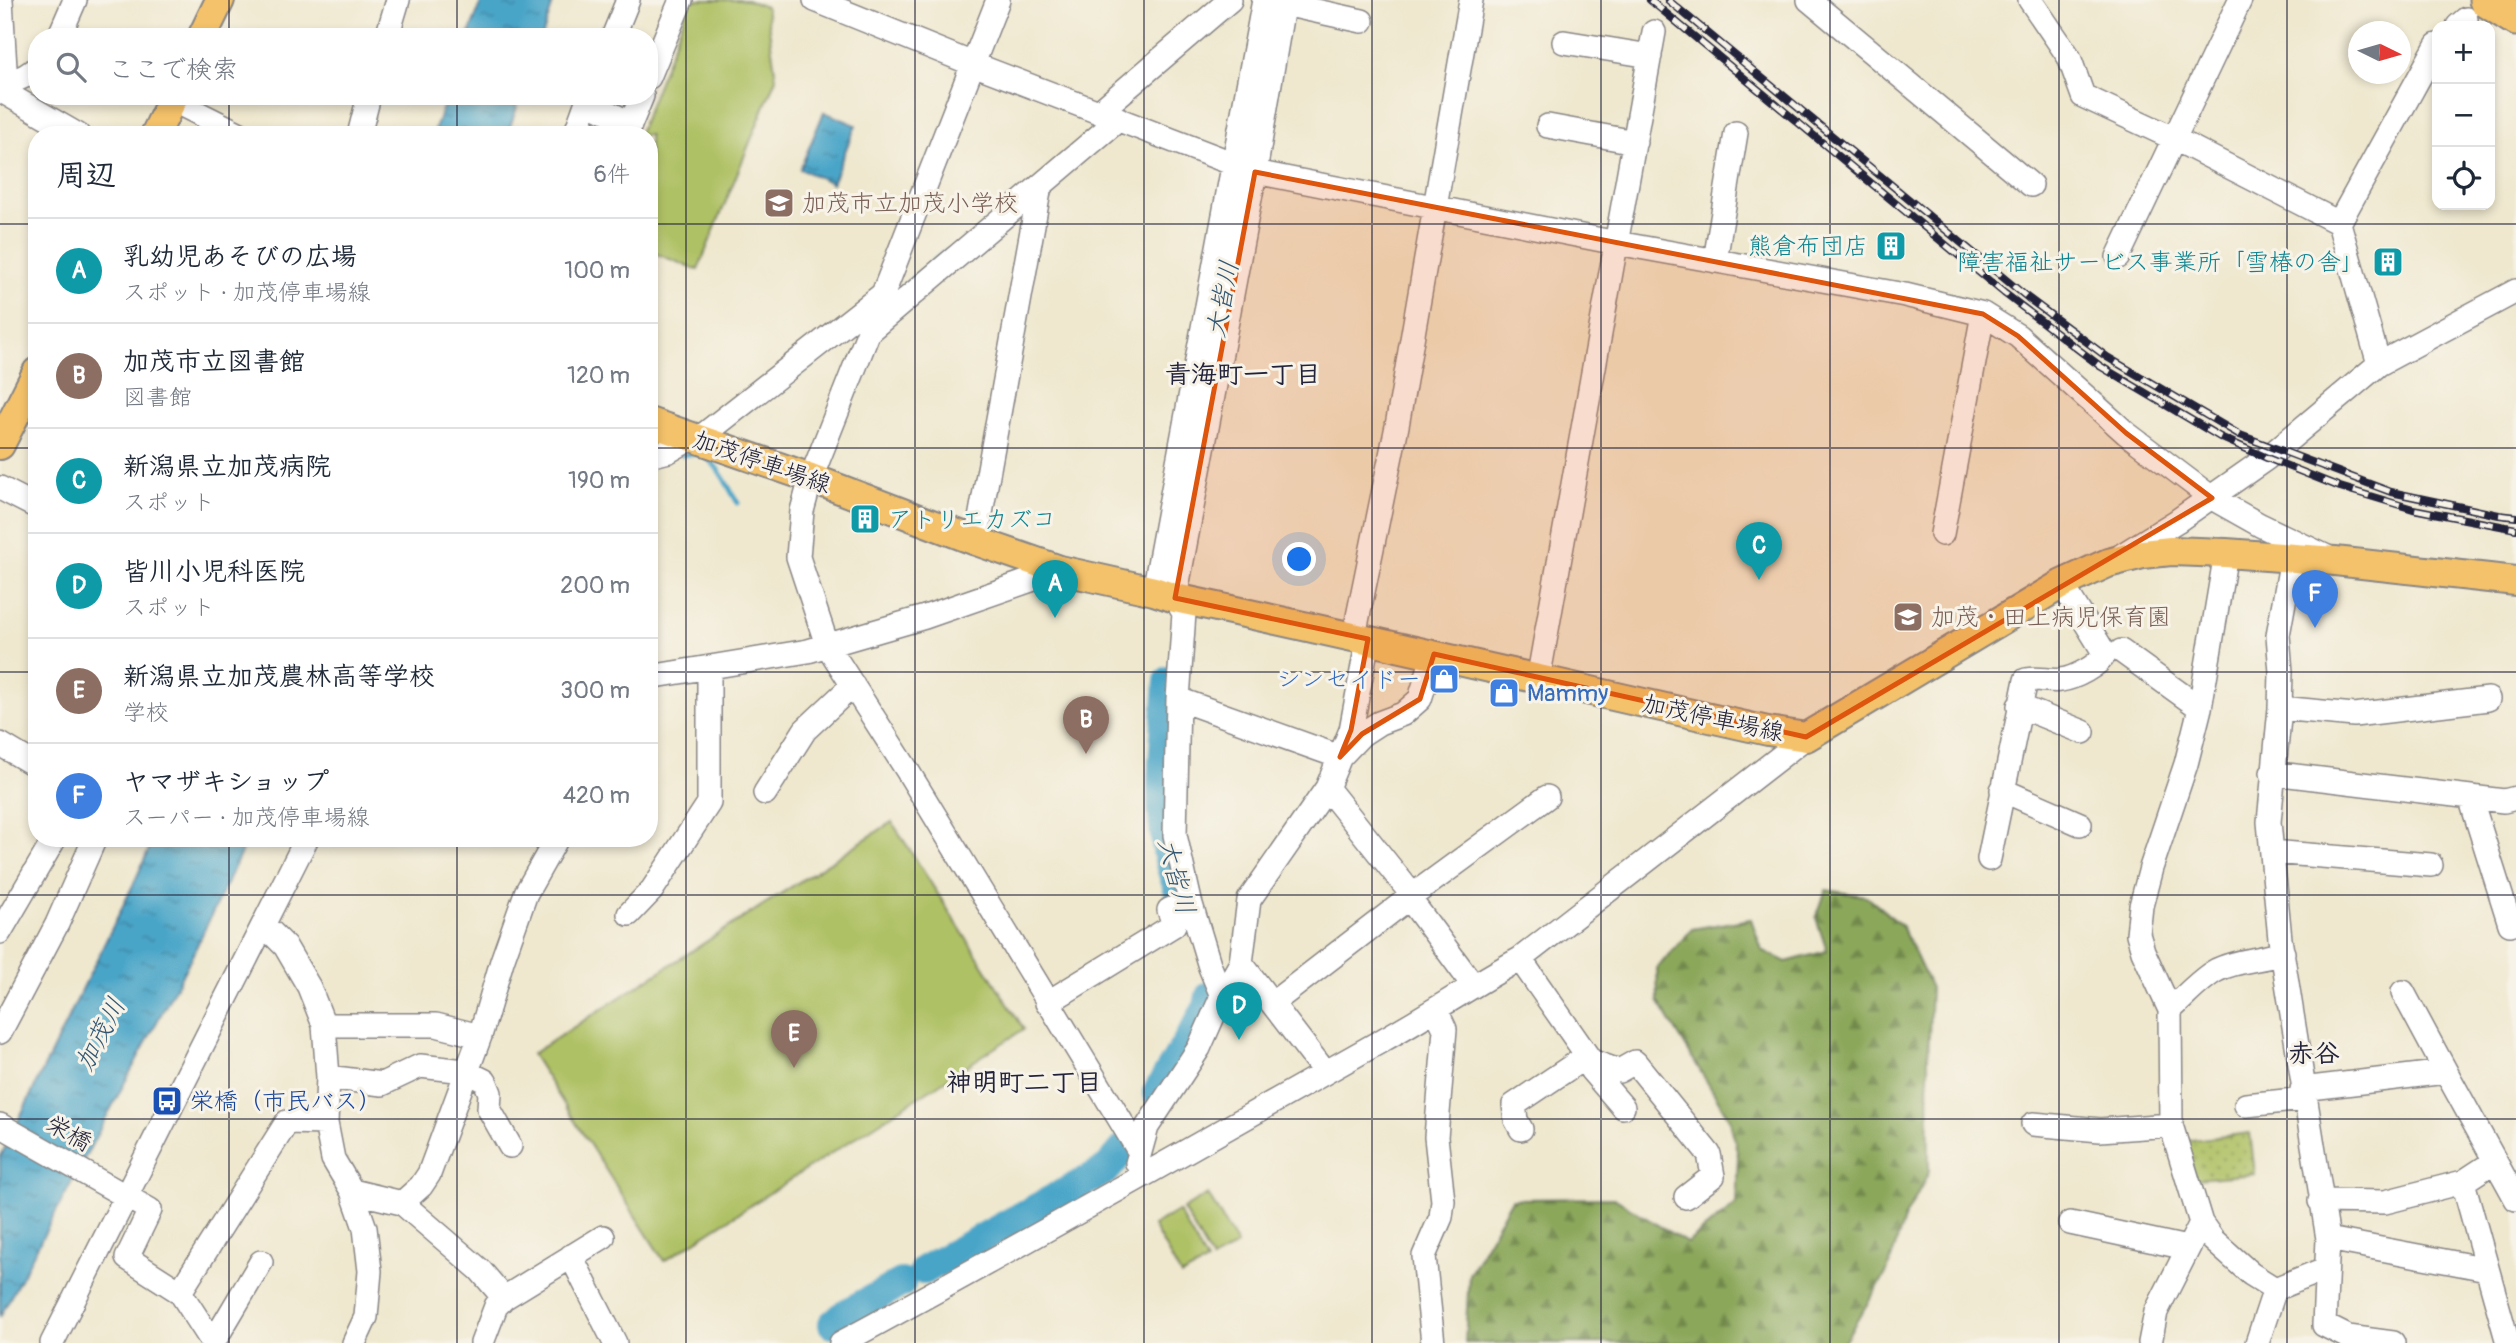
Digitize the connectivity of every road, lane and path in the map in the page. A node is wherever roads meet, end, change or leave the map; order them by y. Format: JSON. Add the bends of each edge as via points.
{"nodes":[{"id":1,"x":1,"y":0,"type":"edge"},
{"id":2,"x":75,"y":0,"type":"edge"},
{"id":3,"x":220,"y":0,"type":"edge"},
{"id":4,"x":398,"y":0,"type":"edge"},
{"id":5,"x":628,"y":0,"type":"edge"},
{"id":6,"x":681,"y":0,"type":"edge"},
{"id":7,"x":815,"y":0,"type":"edge"},
{"id":8,"x":998,"y":0,"type":"edge"},
{"id":9,"x":1230,"y":0,"type":"edge"},
{"id":10,"x":1471,"y":0,"type":"edge"},
{"id":11,"x":1809,"y":0,"type":"edge"},
{"id":12,"x":2030,"y":0,"type":"edge"},
{"id":13,"x":2240,"y":0,"type":"edge"},
{"id":14,"x":1277,"y":1,"type":"edge"},
{"id":15,"x":2470,"y":15,"type":"edge"},
{"id":16,"x":2516,"y":19,"type":"edge"},
{"id":17,"x":1362,"y":21,"type":"dead end"},
{"id":18,"x":64,"y":28,"type":"edge"},
{"id":19,"x":206,"y":28,"type":"edge"},
{"id":20,"x":390,"y":28,"type":"edge"},
{"id":21,"x":617,"y":28,"type":"edge"},
{"id":22,"x":1654,"y":32,"type":"dead end"},
{"id":23,"x":1564,"y":43,"type":"dead end"},
{"id":24,"x":2432,"y":53,"type":"edge"},
{"id":25,"x":658,"y":55,"type":"edge"},
{"id":26,"x":1650,"y":56,"type":"junction"},
{"id":27,"x":973,"y":64,"type":"junction"},
{"id":28,"x":28,"y":73,"type":"edge"},
{"id":29,"x":2,"y":87,"type":"edge"},
{"id":30,"x":28,"y":103,"type":"edge"},
{"id":31,"x":30,"y":105,"type":"edge"},
{"id":32,"x":170,"y":105,"type":"edge"},
{"id":33,"x":186,"y":105,"type":"edge"},
{"id":34,"x":367,"y":105,"type":"edge"},
{"id":35,"x":586,"y":105,"type":"edge"},
{"id":36,"x":596,"y":105,"type":"edge"},
{"id":37,"x":638,"y":105,"type":"edge"},
{"id":38,"x":1109,"y":116,"type":"junction"},
{"id":39,"x":64,"y":126,"type":"edge"},
{"id":40,"x":159,"y":126,"type":"edge"},
{"id":41,"x":225,"y":126,"type":"edge"},
{"id":42,"x":361,"y":126,"type":"edge"},
{"id":43,"x":578,"y":126,"type":"edge"},
{"id":44,"x":624,"y":126,"type":"edge"},
{"id":45,"x":629,"y":126,"type":"edge"},
{"id":46,"x":1548,"y":126,"type":"dead end"},
{"id":47,"x":1736,"y":133,"type":"dead end"},
{"id":48,"x":2173,"y":138,"type":"junction"},
{"id":49,"x":1636,"y":142,"type":"junction"},
{"id":50,"x":1233,"y":165,"type":"junction"},
{"id":51,"x":1255,"y":172,"type":"junction"},
{"id":52,"x":2031,"y":185,"type":"dead end"},
{"id":53,"x":1040,"y":186,"type":"junction"},
{"id":54,"x":1434,"y":208,"type":"junction"},
{"id":55,"x":2339,"y":223,"type":"junction"},
{"id":56,"x":1617,"y":243,"type":"junction"},
{"id":57,"x":2118,"y":257,"type":"dead end"},
{"id":58,"x":1715,"y":261,"type":"junction"},
{"id":59,"x":2516,"y":291,"type":"edge"},
{"id":60,"x":883,"y":294,"type":"junction"},
{"id":61,"x":1983,"y":314,"type":"junction"},
{"id":62,"x":871,"y":327,"type":"junction"},
{"id":63,"x":2379,"y":364,"type":"junction"},
{"id":64,"x":28,"y":390,"type":"edge"},
{"id":65,"x":658,"y":425,"type":"edge"},
{"id":66,"x":694,"y":439,"type":"junction"},
{"id":67,"x":0,"y":445,"type":"edge"},
{"id":68,"x":658,"y":454,"type":"edge"},
{"id":69,"x":811,"y":478,"type":"junction"},
{"id":70,"x":0,"y":488,"type":"edge"},
{"id":71,"x":2212,"y":498,"type":"junction"},
{"id":72,"x":28,"y":502,"type":"edge"},
{"id":73,"x":1942,"y":534,"type":"dead end"},
{"id":74,"x":976,"y":541,"type":"junction"},
{"id":75,"x":2225,"y":553,"type":"junction"},
{"id":76,"x":2292,"y":558,"type":"junction"},
{"id":77,"x":2335,"y":561,"type":"junction"},
{"id":78,"x":2108,"y":563,"type":"junction"},
{"id":79,"x":1060,"y":570,"type":"junction"},
{"id":80,"x":2516,"y":581,"type":"edge"},
{"id":81,"x":2062,"y":584,"type":"junction"},
{"id":82,"x":1165,"y":594,"type":"junction"},
{"id":83,"x":1361,"y":637,"type":"junction"},
{"id":84,"x":827,"y":645,"type":"junction"},
{"id":85,"x":2121,"y":651,"type":"dead end"},
{"id":86,"x":1434,"y":654,"type":"junction"},
{"id":87,"x":709,"y":669,"type":"junction"},
{"id":88,"x":658,"y":676,"type":"edge"},
{"id":89,"x":1538,"y":680,"type":"junction"},
{"id":90,"x":853,"y":685,"type":"junction"},
{"id":91,"x":1178,"y":699,"type":"junction"},
{"id":92,"x":2488,"y":699,"type":"dead end"},
{"id":93,"x":2020,"y":706,"type":"junction"},
{"id":94,"x":2200,"y":708,"type":"junction"},
{"id":95,"x":2280,"y":708,"type":"junction"},
{"id":96,"x":2082,"y":732,"type":"dead end"},
{"id":97,"x":1806,"y":737,"type":"junction"},
{"id":98,"x":0,"y":744,"type":"edge"},
{"id":99,"x":1340,"y":757,"type":"junction"},
{"id":100,"x":28,"y":761,"type":"edge"},
{"id":101,"x":2272,"y":773,"type":"junction"},
{"id":102,"x":1327,"y":788,"type":"junction"},
{"id":103,"x":2002,"y":790,"type":"junction"},
{"id":104,"x":765,"y":793,"type":"dead end"},
{"id":105,"x":1548,"y":797,"type":"dead end"},
{"id":106,"x":2470,"y":797,"type":"junction"},
{"id":107,"x":2516,"y":798,"type":"edge"},
{"id":108,"x":2080,"y":824,"type":"dead end"},
{"id":109,"x":50,"y":847,"type":"edge"},
{"id":110,"x":91,"y":847,"type":"edge"},
{"id":111,"x":303,"y":847,"type":"edge"},
{"id":112,"x":552,"y":847,"type":"edge"},
{"id":113,"x":2272,"y":852,"type":"junction"},
{"id":114,"x":1989,"y":859,"type":"dead end"},
{"id":115,"x":2431,"y":865,"type":"dead end"},
{"id":116,"x":1411,"y":897,"type":"junction"},
{"id":117,"x":1190,"y":901,"type":"junction"},
{"id":118,"x":629,"y":914,"type":"dead end"},
{"id":119,"x":2516,"y":922,"type":"edge"},
{"id":120,"x":264,"y":925,"type":"junction"},
{"id":121,"x":0,"y":932,"type":"edge"},
{"id":122,"x":2283,"y":953,"type":"junction"},
{"id":123,"x":1520,"y":959,"type":"junction"},
{"id":124,"x":1241,"y":962,"type":"junction"},
{"id":125,"x":1473,"y":985,"type":"junction"},
{"id":126,"x":2403,"y":992,"type":"dead end"},
{"id":127,"x":1283,"y":995,"type":"dead end"},
{"id":128,"x":1222,"y":996,"type":"junction"},
{"id":129,"x":1047,"y":1003,"type":"junction"},
{"id":130,"x":1436,"y":1010,"type":"junction"},
{"id":131,"x":2170,"y":1010,"type":"junction"},
{"id":132,"x":324,"y":1026,"type":"junction"},
{"id":133,"x":0,"y":1032,"type":"edge"},
{"id":134,"x":480,"y":1036,"type":"junction"},
{"id":135,"x":1589,"y":1059,"type":"junction"},
{"id":136,"x":465,"y":1071,"type":"junction"},
{"id":137,"x":1324,"y":1071,"type":"junction"},
{"id":138,"x":2446,"y":1072,"type":"junction"},
{"id":139,"x":328,"y":1077,"type":"junction"},
{"id":140,"x":2303,"y":1094,"type":"junction"},
{"id":141,"x":2246,"y":1105,"type":"dead end"},
{"id":142,"x":1623,"y":1107,"type":"dead end"},
{"id":143,"x":326,"y":1123,"type":"junction"},
{"id":144,"x":0,"y":1125,"type":"edge"},
{"id":145,"x":2034,"y":1125,"type":"dead end"},
{"id":146,"x":2171,"y":1125,"type":"junction"},
{"id":147,"x":1521,"y":1129,"type":"dead end"},
{"id":148,"x":510,"y":1146,"type":"dead end"},
{"id":149,"x":1139,"y":1151,"type":"junction"},
{"id":150,"x":2495,"y":1161,"type":"junction"},
{"id":151,"x":2463,"y":1182,"type":"junction"},
{"id":152,"x":1133,"y":1183,"type":"junction"},
{"id":153,"x":352,"y":1191,"type":"junction"},
{"id":154,"x":119,"y":1192,"type":"junction"},
{"id":155,"x":1686,"y":1197,"type":"dead end"},
{"id":156,"x":2516,"y":1199,"type":"edge"},
{"id":157,"x":2320,"y":1201,"type":"junction"},
{"id":158,"x":402,"y":1203,"type":"junction"},
{"id":159,"x":2070,"y":1223,"type":"dead end"},
{"id":160,"x":2201,"y":1223,"type":"junction"},
{"id":161,"x":603,"y":1237,"type":"dead end"},
{"id":162,"x":2328,"y":1239,"type":"junction"},
{"id":163,"x":2187,"y":1248,"type":"junction"},
{"id":164,"x":572,"y":1256,"type":"junction"},
{"id":165,"x":261,"y":1262,"type":"dead end"},
{"id":166,"x":2325,"y":1269,"type":"junction"},
{"id":167,"x":2487,"y":1269,"type":"junction"},
{"id":168,"x":2275,"y":1289,"type":"junction"},
{"id":169,"x":180,"y":1293,"type":"junction"},
{"id":170,"x":504,"y":1298,"type":"junction"},
{"id":171,"x":52,"y":1343,"type":"edge"},
{"id":172,"x":354,"y":1343,"type":"edge"},
{"id":173,"x":482,"y":1343,"type":"edge"},
{"id":174,"x":615,"y":1343,"type":"edge"},
{"id":175,"x":841,"y":1343,"type":"edge"},
{"id":176,"x":1433,"y":1343,"type":"edge"},
{"id":177,"x":2150,"y":1343,"type":"edge"},
{"id":178,"x":2257,"y":1343,"type":"edge"},
{"id":179,"x":2393,"y":1343,"type":"edge"},
{"id":180,"x":2508,"y":1343,"type":"edge"}],
"edges":[{"from":1,"to":29,"type":"street"},
{"from":2,"to":18,"type":"street"},
{"from":3,"to":19,"type":"main road"},
{"from":4,"to":20,"type":"street"},
{"from":5,"to":21,"type":"street"},
{"from":6,"to":25,"type":"street"},
{"from":7,"to":27,"type":"street"},
{"from":8,"to":27,"type":"street"},
{"from":9,"to":38,"type":"street"},
{"from":10,"to":54,"type":"street"},
{"from":11,"to":52,"type":"street"},
{"from":12,"to":48,"type":"street","via":[[2069,57],[2083,96]]},
{"from":13,"to":48,"type":"street"},
{"from":14,"to":17,"type":"street"},
{"from":14,"to":50,"type":"street"},
{"from":14,"to":51,"type":"street"},
{"from":15,"to":16,"type":"highway"},
{"from":22,"to":26,"type":"street"},
{"from":23,"to":26,"type":"street"},
{"from":24,"to":55,"type":"street"},
{"from":26,"to":49,"type":"street"},
{"from":27,"to":38,"type":"street"},
{"from":27,"to":60,"type":"street"},
{"from":28,"to":29,"type":"street"},
{"from":29,"to":30,"type":"street"},
{"from":31,"to":39,"type":"street"},
{"from":32,"to":40,"type":"main road"},
{"from":33,"to":41,"type":"street"},
{"from":34,"to":42,"type":"street"},
{"from":35,"to":43,"type":"street"},
{"from":36,"to":44,"type":"street"},
{"from":37,"to":45,"type":"street"},
{"from":38,"to":50,"type":"street"},
{"from":38,"to":53,"type":"street"},
{"from":46,"to":49,"type":"street"},
{"from":47,"to":58,"type":"street"},
{"from":48,"to":55,"type":"street"},
{"from":48,"to":57,"type":"street"},
{"from":49,"to":56,"type":"street"},
{"from":50,"to":51,"type":"street"},
{"from":50,"to":82,"type":"street"},
{"from":51,"to":54,"type":"street"},
{"from":51,"to":82,"type":"street"},
{"from":53,"to":62,"type":"street"},
{"from":53,"to":74,"type":"street"},
{"from":54,"to":56,"type":"street"},
{"from":54,"to":83,"type":"street"},
{"from":55,"to":63,"type":"street"},
{"from":56,"to":58,"type":"street"},
{"from":56,"to":89,"type":"street"},
{"from":58,"to":61,"type":"street","via":[[1905,295]]},
{"from":59,"to":63,"type":"street"},
{"from":60,"to":62,"type":"street"},
{"from":60,"to":66,"type":"street"},
{"from":61,"to":71,"type":"street","via":[[2018,336],[2126,433]]},
{"from":61,"to":73,"type":"street"},
{"from":62,"to":69,"type":"street"},
{"from":63,"to":71,"type":"street","via":[[2278,450]]},
{"from":64,"to":67,"type":"main road"},
{"from":65,"to":66,"type":"main road","name":"加茂停車場線"},
{"from":66,"to":68,"type":"street"},
{"from":66,"to":69,"type":"main road","name":"加茂停車場線"},
{"from":69,"to":74,"type":"main road","name":"加茂停車場線"},
{"from":69,"to":84,"type":"street","via":[[802,511],[798,557]]},
{"from":70,"to":72,"type":"street"},
{"from":71,"to":77,"type":"street"},
{"from":71,"to":78,"type":"street"},
{"from":74,"to":79,"type":"main road","name":"加茂停車場線"},
{"from":75,"to":76,"type":"main road","name":"加茂停車場線"},
{"from":75,"to":78,"type":"main road","name":"加茂停車場線","via":[[2171,551]]},
{"from":75,"to":94,"type":"street"},
{"from":76,"to":77,"type":"main road","name":"加茂停車場線"},
{"from":76,"to":95,"type":"street","via":[[2278,635]]},
{"from":77,"to":80,"type":"main road","name":"加茂停車場線"},
{"from":78,"to":81,"type":"main road","name":"加茂停車場線"},
{"from":79,"to":82,"type":"main road","name":"加茂停車場線"},
{"from":79,"to":84,"type":"street"},
{"from":81,"to":93,"type":"street","via":[[2104,657],[2076,676],[2026,680]]},
{"from":81,"to":97,"type":"main road","name":"加茂停車場線"},
{"from":82,"to":83,"type":"main road","name":"加茂停車場線"},
{"from":82,"to":91,"type":"street","via":[[1184,613]]},
{"from":83,"to":86,"type":"main road","name":"加茂停車場線"},
{"from":83,"to":99,"type":"street","via":[[1351,730]]},
{"from":84,"to":87,"type":"street"},
{"from":84,"to":90,"type":"street"},
{"from":85,"to":94,"type":"street"},
{"from":86,"to":89,"type":"main road","name":"加茂停車場線"},
{"from":86,"to":99,"type":"street","via":[[1420,699],[1362,734]]},
{"from":87,"to":88,"type":"street"},
{"from":87,"to":118,"type":"street","via":[[709,803],[652,890]]},
{"from":89,"to":97,"type":"main road","name":"加茂停車場線"},
{"from":90,"to":104,"type":"street","via":[[805,730]]},
{"from":90,"to":129,"type":"street"},
{"from":91,"to":99,"type":"street"},
{"from":91,"to":117,"type":"street","via":[[1175,835]]},
{"from":92,"to":95,"type":"street","via":[[2354,715]]},
{"from":93,"to":96,"type":"street"},
{"from":93,"to":103,"type":"street"},
{"from":94,"to":131,"type":"street","via":[[2151,868],[2138,934]]},
{"from":95,"to":101,"type":"street"},
{"from":97,"to":123,"type":"street"},
{"from":98,"to":100,"type":"street"},
{"from":99,"to":102,"type":"street"},
{"from":101,"to":106,"type":"street"},
{"from":101,"to":113,"type":"street"},
{"from":102,"to":116,"type":"street"},
{"from":102,"to":124,"type":"street","via":[[1249,900]]},
{"from":103,"to":108,"type":"street"},
{"from":103,"to":114,"type":"street"},
{"from":105,"to":116,"type":"street"},
{"from":106,"to":107,"type":"street"},
{"from":106,"to":119,"type":"street","via":[[2510,924]]},
{"from":109,"to":121,"type":"street"},
{"from":110,"to":133,"type":"street"},
{"from":111,"to":120,"type":"street"},
{"from":112,"to":134,"type":"street","via":[[526,893]]},
{"from":113,"to":115,"type":"street"},
{"from":113,"to":122,"type":"street"},
{"from":116,"to":125,"type":"street"},
{"from":116,"to":127,"type":"street"},
{"from":117,"to":128,"type":"street"},
{"from":117,"to":129,"type":"street","via":[[1169,910],[1174,925]]},
{"from":120,"to":132,"type":"street","via":[[285,946],[309,987]]},
{"from":120,"to":154,"type":"street"},
{"from":122,"to":131,"type":"street","via":[[2215,971]]},
{"from":122,"to":140,"type":"street"},
{"from":123,"to":125,"type":"street"},
{"from":123,"to":135,"type":"street"},
{"from":124,"to":128,"type":"street"},
{"from":124,"to":137,"type":"street"},
{"from":125,"to":130,"type":"street"},
{"from":126,"to":138,"type":"street"},
{"from":128,"to":149,"type":"street","via":[[1199,1048],[1147,1127]]},
{"from":129,"to":149,"type":"street"},
{"from":130,"to":137,"type":"street"},
{"from":130,"to":176,"type":"street","via":[[1445,1029],[1436,1137],[1443,1202],[1424,1256]]},
{"from":131,"to":146,"type":"street"},
{"from":132,"to":134,"type":"street","via":[[436,1025]]},
{"from":132,"to":139,"type":"street"},
{"from":134,"to":136,"type":"street"},
{"from":135,"to":142,"type":"street","via":[[1591,1070]]},
{"from":135,"to":147,"type":"street","via":[[1514,1105]]},
{"from":135,"to":155,"type":"street","via":[[1619,1071],[1635,1062],[1709,1154],[1713,1176]]},
{"from":136,"to":139,"type":"street","via":[[420,1066],[382,1084]]},
{"from":136,"to":148,"type":"street","via":[[485,1081],[489,1109]]},
{"from":136,"to":158,"type":"street","via":[[429,1174]]},
{"from":137,"to":152,"type":"street"},
{"from":138,"to":140,"type":"street"},
{"from":138,"to":150,"type":"street"},
{"from":139,"to":143,"type":"street"},
{"from":140,"to":141,"type":"street"},
{"from":140,"to":157,"type":"street"},
{"from":143,"to":153,"type":"street","via":[[333,1159]]},
{"from":143,"to":169,"type":"street","via":[[287,1122]]},
{"from":144,"to":154,"type":"street","name":"栄橋"},
{"from":145,"to":146,"type":"street","via":[[2100,1130]]},
{"from":146,"to":160,"type":"street"},
{"from":149,"to":152,"type":"street"},
{"from":150,"to":151,"type":"street"},
{"from":150,"to":156,"type":"street"},
{"from":151,"to":157,"type":"street","via":[[2385,1202]]},
{"from":151,"to":167,"type":"street"},
{"from":152,"to":175,"type":"street"},
{"from":153,"to":158,"type":"street"},
{"from":153,"to":172,"type":"street","via":[[365,1228],[370,1271],[366,1317]]},
{"from":154,"to":169,"type":"street","name":"栄橋","via":[[150,1210],[127,1258]]},
{"from":154,"to":171,"type":"street"},
{"from":157,"to":162,"type":"street"},
{"from":158,"to":170,"type":"street","via":[[480,1270]]},
{"from":159,"to":163,"type":"street"},
{"from":160,"to":163,"type":"street"},
{"from":160,"to":168,"type":"street","via":[[2251,1274]]},
{"from":161,"to":164,"type":"street"},
{"from":162,"to":166,"type":"street"},
{"from":162,"to":167,"type":"street"},
{"from":163,"to":177,"type":"street","via":[[2156,1312]]},
{"from":164,"to":170,"type":"street"},
{"from":164,"to":174,"type":"street"},
{"from":165,"to":169,"type":"street","via":[[213,1343]]},
{"from":166,"to":168,"type":"street"},
{"from":166,"to":179,"type":"street","via":[[2324,1325],[2348,1337]]},
{"from":167,"to":180,"type":"street"},
{"from":168,"to":178,"type":"street"},
{"from":170,"to":173,"type":"street","via":[[496,1306]]}]}
